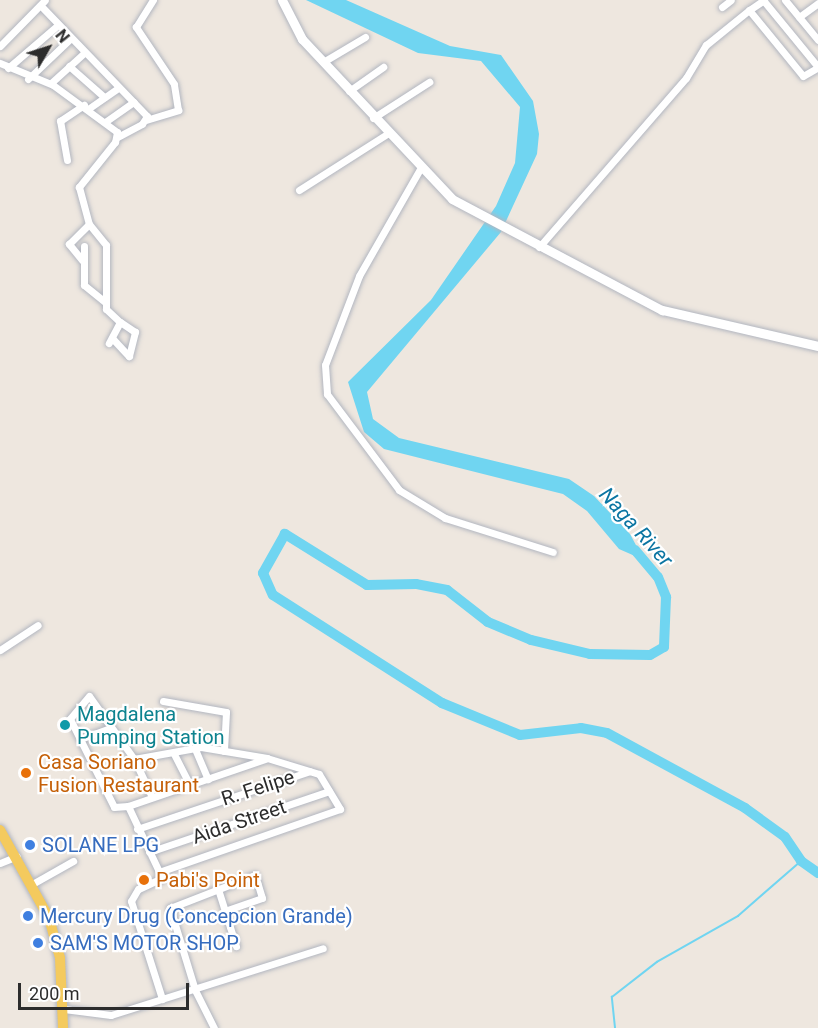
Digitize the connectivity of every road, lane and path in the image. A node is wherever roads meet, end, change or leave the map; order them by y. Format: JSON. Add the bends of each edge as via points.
{"nodes":[{"id":1,"x":153,"y":0,"type":"edge"},
{"id":2,"x":282,"y":0,"type":"edge"},
{"id":3,"x":731,"y":0,"type":"edge"},
{"id":4,"x":764,"y":0,"type":"edge"},
{"id":5,"x":790,"y":2,"type":"edge"},
{"id":6,"x":818,"y":3,"type":"edge"},
{"id":7,"x":44,"y":4,"type":"edge"},
{"id":8,"x":722,"y":8,"type":"dead end"},
{"id":9,"x":749,"y":10,"type":"junction"},
{"id":10,"x":799,"y":16,"type":"junction"},
{"id":11,"x":58,"y":25,"type":"junction"},
{"id":12,"x":818,"y":25,"type":"edge"},
{"id":13,"x":810,"y":30,"type":"junction"},
{"id":14,"x":365,"y":37,"type":"dead end"},
{"id":15,"x":70,"y":39,"type":"junction"},
{"id":16,"x":818,"y":40,"type":"edge"},
{"id":17,"x":0,"y":46,"type":"edge"},
{"id":18,"x":84,"y":53,"type":"junction"},
{"id":19,"x":323,"y":62,"type":"junction"},
{"id":20,"x":0,"y":63,"type":"edge"},
{"id":21,"x":69,"y":66,"type":"junction"},
{"id":22,"x":382,"y":67,"type":"dead end"},
{"id":23,"x":817,"y":67,"type":"edge"},
{"id":24,"x":8,"y":68,"type":"junction"},
{"id":25,"x":28,"y":78,"type":"junction"},
{"id":26,"x":429,"y":81,"type":"dead end"},
{"id":27,"x":51,"y":84,"type":"junction"},
{"id":28,"x":118,"y":88,"type":"junction"},
{"id":29,"x":349,"y":91,"type":"junction"},
{"id":30,"x":104,"y":98,"type":"junction"},
{"id":31,"x":134,"y":102,"type":"junction"},
{"id":32,"x":86,"y":107,"type":"junction"},
{"id":33,"x":373,"y":118,"type":"junction"},
{"id":34,"x":146,"y":120,"type":"junction"},
{"id":35,"x":105,"y":122,"type":"junction"},
{"id":36,"x":387,"y":134,"type":"junction"},
{"id":37,"x":118,"y":137,"type":"junction"},
{"id":38,"x":67,"y":160,"type":"dead end"},
{"id":39,"x":420,"y":169,"type":"junction"},
{"id":40,"x":299,"y":190,"type":"dead end"},
{"id":41,"x":89,"y":224,"type":"junction"},
{"id":42,"x":84,"y":246,"type":"dead end"},
{"id":43,"x":539,"y":247,"type":"junction"},
{"id":44,"x":82,"y":260,"type":"junction"},
{"id":45,"x":105,"y":302,"type":"junction"},
{"id":46,"x":120,"y":322,"type":"junction"},
{"id":47,"x":818,"y":346,"type":"edge"},
{"id":48,"x":553,"y":552,"type":"dead end"},
{"id":49,"x":38,"y":625,"type":"dead end"},
{"id":50,"x":0,"y":650,"type":"edge"},
{"id":51,"x":163,"y":701,"type":"dead end"},
{"id":52,"x":111,"y":728,"type":"junction"},
{"id":53,"x":80,"y":739,"type":"junction"},
{"id":54,"x":195,"y":749,"type":"junction"},
{"id":55,"x":224,"y":751,"type":"junction"},
{"id":56,"x":174,"y":754,"type":"junction"},
{"id":57,"x":267,"y":758,"type":"junction"},
{"id":58,"x":134,"y":759,"type":"junction"},
{"id":59,"x":310,"y":771,"type":"junction"},
{"id":60,"x":208,"y":779,"type":"junction"},
{"id":61,"x":190,"y":785,"type":"junction"},
{"id":62,"x":329,"y":791,"type":"junction"},
{"id":63,"x":152,"y":796,"type":"junction"},
{"id":64,"x":128,"y":806,"type":"junction"},
{"id":65,"x":137,"y":829,"type":"junction"},
{"id":66,"x":0,"y":830,"type":"edge"},
{"id":67,"x":149,"y":852,"type":"junction"},
{"id":68,"x":18,"y":856,"type":"junction"},
{"id":69,"x":73,"y":861,"type":"dead end"},
{"id":70,"x":0,"y":863,"type":"edge"},
{"id":71,"x":159,"y":872,"type":"junction"},
{"id":72,"x":34,"y":883,"type":"junction"},
{"id":73,"x":218,"y":889,"type":"junction"},
{"id":74,"x":225,"y":911,"type":"junction"},
{"id":75,"x":236,"y":946,"type":"dead end"},
{"id":76,"x":323,"y":948,"type":"dead end"},
{"id":77,"x":195,"y":990,"type":"junction"},
{"id":78,"x":162,"y":999,"type":"junction"},
{"id":79,"x":64,"y":1009,"type":"junction"},
{"id":80,"x":63,"y":1028,"type":"edge"},
{"id":81,"x":214,"y":1028,"type":"edge"}],
"edges":[{"from":1,"to":34,"type":"street","via":[[136,27],[174,84],[178,110]]},
{"from":2,"to":19,"type":"main road","via":[[302,39]]},
{"from":3,"to":8,"type":"street"},
{"from":4,"to":9,"type":"street"},
{"from":4,"to":23,"type":"street"},
{"from":5,"to":10,"type":"street"},
{"from":6,"to":10,"type":"street"},
{"from":7,"to":11,"type":"street"},
{"from":7,"to":17,"type":"street"},
{"from":9,"to":23,"type":"street","via":[[802,76]]},
{"from":9,"to":43,"type":"street","via":[[706,45],[686,78]]},
{"from":10,"to":13,"type":"street"},
{"from":11,"to":15,"type":"street"},
{"from":11,"to":24,"type":"street"},
{"from":12,"to":13,"type":"street"},
{"from":13,"to":16,"type":"street"},
{"from":14,"to":19,"type":"street"},
{"from":15,"to":18,"type":"street"},
{"from":15,"to":25,"type":"street"},
{"from":18,"to":21,"type":"street"},
{"from":18,"to":28,"type":"street"},
{"from":19,"to":29,"type":"main road"},
{"from":20,"to":24,"type":"street"},
{"from":21,"to":27,"type":"street"},
{"from":21,"to":30,"type":"street"},
{"from":22,"to":29,"type":"street"},
{"from":24,"to":25,"type":"street"},
{"from":25,"to":27,"type":"street"},
{"from":26,"to":33,"type":"street"},
{"from":27,"to":32,"type":"street"},
{"from":28,"to":30,"type":"street"},
{"from":28,"to":31,"type":"street"},
{"from":29,"to":33,"type":"main road"},
{"from":30,"to":32,"type":"street"},
{"from":31,"to":34,"type":"street"},
{"from":31,"to":35,"type":"street"},
{"from":32,"to":35,"type":"street"},
{"from":32,"to":38,"type":"street","via":[[60,121]]},
{"from":33,"to":36,"type":"main road"},
{"from":34,"to":37,"type":"street"},
{"from":35,"to":37,"type":"street"},
{"from":36,"to":39,"type":"main road"},
{"from":36,"to":40,"type":"street"},
{"from":37,"to":41,"type":"street","via":[[80,183]]},
{"from":39,"to":43,"type":"main road","via":[[470,209]]},
{"from":39,"to":48,"type":"street","via":[[359,276],[325,365],[327,394],[399,490],[445,518]]},
{"from":41,"to":44,"type":"street","via":[[69,244]]},
{"from":41,"to":45,"type":"street","via":[[106,245]]},
{"from":42,"to":44,"type":"street"},
{"from":43,"to":47,"type":"main road","via":[[662,310]]},
{"from":44,"to":45,"type":"street","via":[[84,285]]},
{"from":45,"to":46,"type":"street"},
{"from":46,"to":46,"type":"street","via":[[111,341],[129,356],[135,332]]},
{"from":49,"to":50,"type":"street"},
{"from":51,"to":55,"type":"street","via":[[226,712]]},
{"from":52,"to":53,"type":"street"},
{"from":52,"to":53,"type":"street","via":[[89,696],[70,718]]},
{"from":52,"to":58,"type":"street"},
{"from":53,"to":64,"type":"street","via":[[111,803]]},
{"from":54,"to":55,"type":"street"},
{"from":54,"to":56,"type":"street"},
{"from":54,"to":60,"type":"street"},
{"from":55,"to":57,"type":"street"},
{"from":56,"to":58,"type":"street"},
{"from":56,"to":61,"type":"street"},
{"from":57,"to":59,"type":"street"},
{"from":57,"to":60,"type":"street"},
{"from":58,"to":63,"type":"street"},
{"from":59,"to":62,"type":"street","via":[[319,774]]},
{"from":59,"to":65,"type":"street","name":"R. Felipe"},
{"from":60,"to":61,"type":"street"},
{"from":61,"to":63,"type":"street"},
{"from":62,"to":67,"type":"street","name":"Aida Street"},
{"from":62,"to":71,"type":"street","via":[[340,809],[335,815]]},
{"from":63,"to":64,"type":"street"},
{"from":64,"to":65,"type":"street"},
{"from":65,"to":67,"type":"street"},
{"from":66,"to":68,"type":"main road"},
{"from":67,"to":71,"type":"street"},
{"from":68,"to":70,"type":"street"},
{"from":68,"to":72,"type":"main road"},
{"from":69,"to":72,"type":"street"},
{"from":71,"to":78,"type":"street","via":[[161,880],[138,889],[131,901]]},
{"from":72,"to":79,"type":"main road","via":[[55,936]]},
{"from":73,"to":74,"type":"street"},
{"from":73,"to":74,"type":"street","via":[[255,875],[263,895]]},
{"from":73,"to":77,"type":"street","via":[[170,909]]},
{"from":74,"to":75,"type":"street"},
{"from":76,"to":77,"type":"street"},
{"from":77,"to":78,"type":"street"},
{"from":77,"to":81,"type":"street"},
{"from":78,"to":79,"type":"street","via":[[111,1015]]},
{"from":79,"to":80,"type":"main road"}]}
